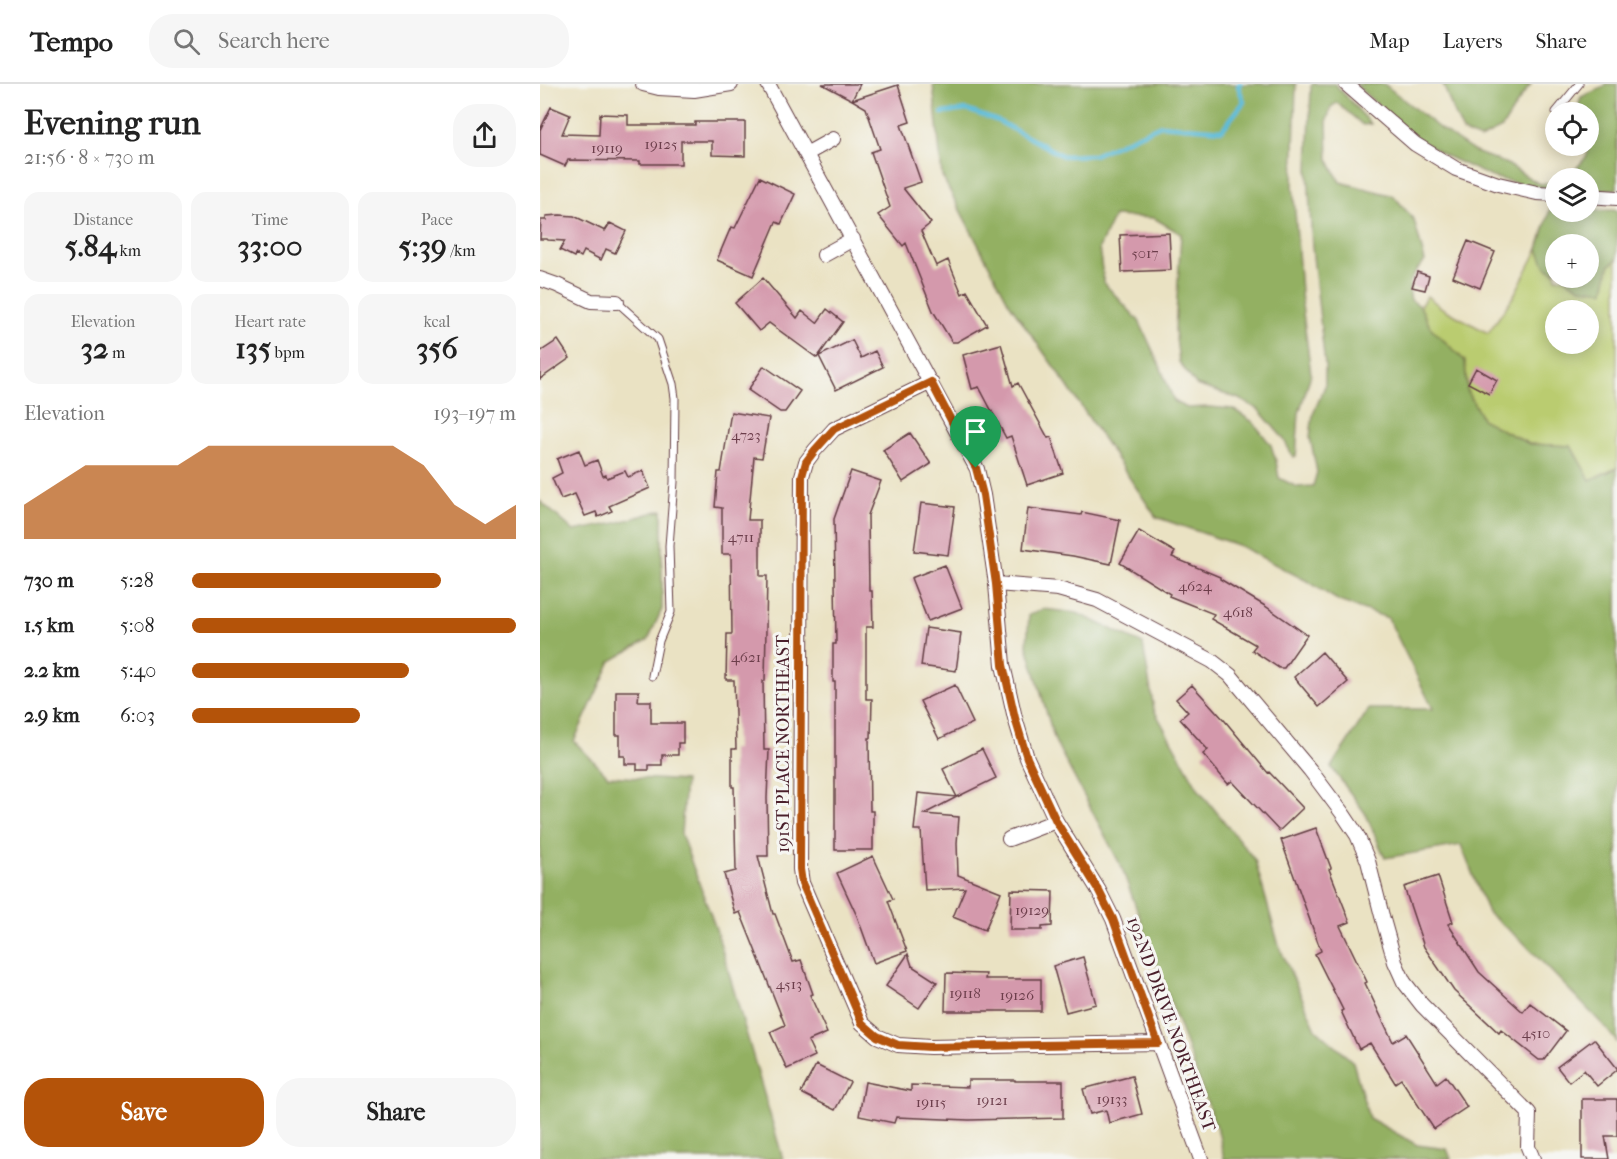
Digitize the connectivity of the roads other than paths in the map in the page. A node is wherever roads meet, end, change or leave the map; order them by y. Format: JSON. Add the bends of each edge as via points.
{"nodes":[{"id":1,"x":643,"y":84,"type":"edge"},
{"id":2,"x":731,"y":84,"type":"edge"},
{"id":3,"x":768,"y":84,"type":"edge"},
{"id":4,"x":1346,"y":84,"type":"edge"},
{"id":5,"x":1579,"y":84,"type":"edge"},
{"id":6,"x":1564,"y":102,"type":"edge"},
{"id":7,"x":833,"y":139,"type":"dead end"},
{"id":8,"x":806,"y":154,"type":"junction"},
{"id":9,"x":1545,"y":194,"type":"edge"},
{"id":10,"x":1599,"y":197,"type":"edge"},
{"id":11,"x":1617,"y":198,"type":"edge"},
{"id":12,"x":853,"y":239,"type":"junction"},
{"id":13,"x":824,"y":255,"type":"dead end"},
{"id":14,"x":540,"y":279,"type":"edge"},
{"id":15,"x":616,"y":302,"type":"joint"},
{"id":16,"x":931,"y":382,"type":"junction"},
{"id":17,"x":996,"y":584,"type":"junction"},
{"id":18,"x":652,"y":676,"type":"dead end"},
{"id":19,"x":1056,"y":821,"type":"junction"},
{"id":20,"x":1009,"y":839,"type":"dead end"},
{"id":21,"x":1158,"y":1043,"type":"junction"},
{"id":22,"x":1201,"y":1159,"type":"edge"},
{"id":23,"x":1533,"y":1159,"type":"edge"}],
"edges":[{"from":1,"to":2,"type":"street","via":[[694,90]]},
{"from":3,"to":8,"type":"street","name":"192ND DRIVE NORTHEAST"},
{"from":4,"to":9,"type":"street","via":[[1415,144],[1456,169],[1498,184]]},
{"from":5,"to":6,"type":"lane"},
{"from":7,"to":8,"type":"street"},
{"from":8,"to":12,"type":"street","name":"192ND DRIVE NORTHEAST"},
{"from":10,"to":11,"type":"street"},
{"from":12,"to":13,"type":"street"},
{"from":12,"to":16,"type":"street","name":"192ND DRIVE NORTHEAST"},
{"from":14,"to":15,"type":"street","via":[[591,301]]},
{"from":15,"to":18,"type":"lane","via":[[658,339],[675,398],[669,546],[671,612],[659,641]]},
{"from":16,"to":17,"type":"street","name":"192ND DRIVE NORTHEAST","via":[[976,468]]},
{"from":16,"to":21,"type":"street","name":"191ST PLACE NORTHEAST","via":[[834,429],[806,462],[802,476],[802,883],[862,1023],[877,1036],[898,1045],[930,1047]]},
{"from":17,"to":19,"type":"street","name":"192ND DRIVE NORTHEAST","via":[[1003,665],[1015,718],[1027,758]]},
{"from":17,"to":23,"type":"street","via":[[1058,589],[1097,600],[1212,661],[1230,675],[1310,770],[1357,835],[1404,982],[1529,1113],[1528,1147]]},
{"from":19,"to":20,"type":"street"},
{"from":19,"to":21,"type":"street","name":"192ND DRIVE NORTHEAST","via":[[1113,919]]},
{"from":21,"to":22,"type":"street","name":"192ND DRIVE NORTHEAST"}]}
